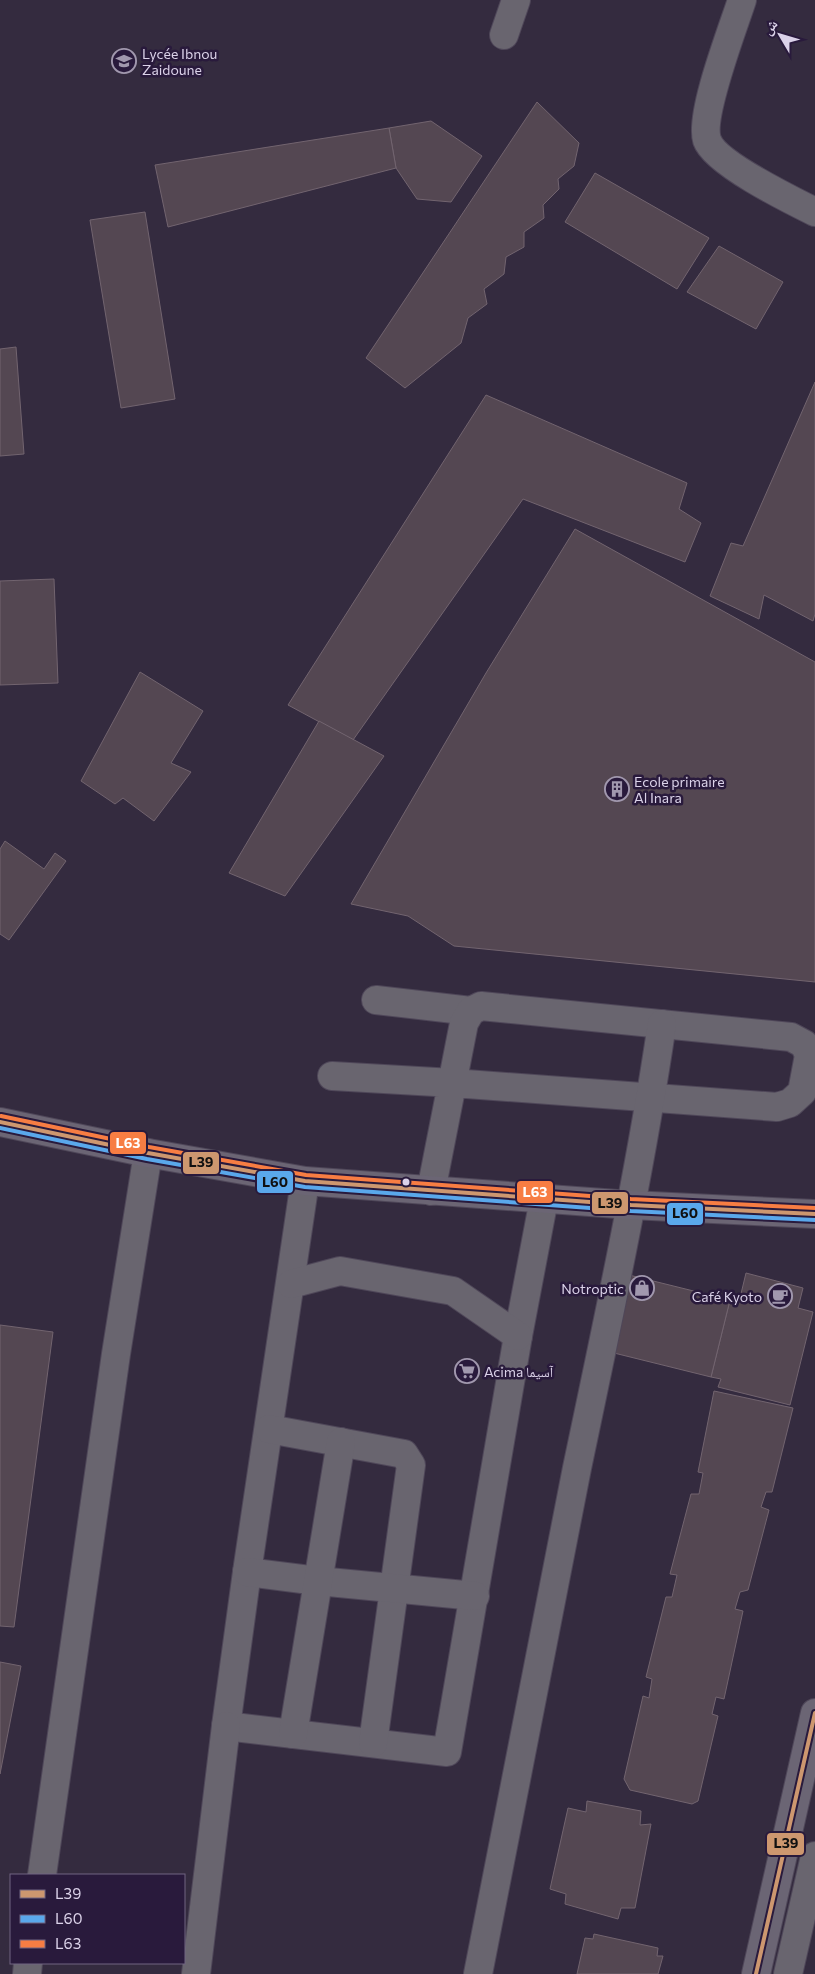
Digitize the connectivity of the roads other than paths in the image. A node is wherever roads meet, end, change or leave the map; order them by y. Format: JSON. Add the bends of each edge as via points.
{"nodes":[{"id":1,"x":516,"y":0,"type":"edge"},
{"id":2,"x":742,"y":0,"type":"edge"},
{"id":3,"x":504,"y":35,"type":"dead end"},
{"id":4,"x":815,"y":212,"type":"edge"},
{"id":5,"x":376,"y":1000,"type":"dead end"},
{"id":6,"x":471,"y":1011,"type":"junction"},
{"id":7,"x":662,"y":1024,"type":"junction"},
{"id":8,"x":332,"y":1076,"type":"dead end"},
{"id":9,"x":453,"y":1083,"type":"junction"},
{"id":10,"x":651,"y":1098,"type":"junction"},
{"id":11,"x":0,"y":1122,"type":"edge"},
{"id":12,"x":148,"y":1153,"type":"junction"},
{"id":13,"x":305,"y":1182,"type":"junction"},
{"id":14,"x":431,"y":1191,"type":"junction"},
{"id":15,"x":544,"y":1199,"type":"junction"},
{"id":16,"x":631,"y":1205,"type":"junction"},
{"id":17,"x":815,"y":1214,"type":"edge"},
{"id":18,"x":291,"y":1284,"type":"junction"},
{"id":19,"x":518,"y":1336,"type":"junction"},
{"id":20,"x":269,"y":1429,"type":"junction"},
{"id":21,"x":341,"y":1442,"type":"junction"},
{"id":22,"x":247,"y":1572,"type":"junction"},
{"id":23,"x":318,"y":1581,"type":"junction"},
{"id":24,"x":394,"y":1587,"type":"junction"},
{"id":25,"x":475,"y":1596,"type":"junction"},
{"id":26,"x":815,"y":1713,"type":"edge"},
{"id":27,"x":226,"y":1726,"type":"junction"},
{"id":28,"x":293,"y":1734,"type":"junction"},
{"id":29,"x":373,"y":1743,"type":"junction"},
{"id":30,"x":815,"y":1856,"type":"edge"},
{"id":31,"x":42,"y":1874,"type":"edge"},
{"id":32,"x":815,"y":1911,"type":"edge"},
{"id":33,"x":196,"y":1974,"type":"edge"},
{"id":34,"x":478,"y":1974,"type":"edge"},
{"id":35,"x":756,"y":1974,"type":"edge"},
{"id":36,"x":788,"y":1974,"type":"edge"},
{"id":37,"x":801,"y":1974,"type":"edge"}],
"edges":[{"from":1,"to":3,"type":"street"},
{"from":2,"to":4,"type":"street","via":[[712,94],[707,142],[752,178]]},
{"from":5,"to":6,"type":"street"},
{"from":6,"to":7,"type":"street","via":[[481,1006]]},
{"from":6,"to":9,"type":"street","via":[[464,1023]]},
{"from":7,"to":10,"type":"street"},
{"from":7,"to":10,"type":"street","via":[[791,1037],[804,1044],[809,1055],[802,1092],[790,1103],[777,1107]]},
{"from":8,"to":9,"type":"street"},
{"from":9,"to":10,"type":"street"},
{"from":9,"to":14,"type":"street"},
{"from":10,"to":16,"type":"street"},
{"from":11,"to":12,"type":"main road"},
{"from":12,"to":13,"type":"main road"},
{"from":12,"to":31,"type":"street"},
{"from":13,"to":14,"type":"main road"},
{"from":13,"to":18,"type":"street"},
{"from":14,"to":15,"type":"main road"},
{"from":15,"to":16,"type":"main road"},
{"from":15,"to":19,"type":"street"},
{"from":16,"to":17,"type":"main road"},
{"from":16,"to":34,"type":"street"},
{"from":18,"to":19,"type":"street","via":[[340,1271],[453,1291]]},
{"from":18,"to":20,"type":"street"},
{"from":19,"to":25,"type":"street"},
{"from":20,"to":21,"type":"street"},
{"from":20,"to":22,"type":"street"},
{"from":21,"to":23,"type":"street"},
{"from":21,"to":24,"type":"street","via":[[404,1454],[411,1464]]},
{"from":22,"to":23,"type":"street"},
{"from":22,"to":27,"type":"street"},
{"from":23,"to":24,"type":"street"},
{"from":23,"to":28,"type":"street"},
{"from":24,"to":25,"type":"street"},
{"from":24,"to":29,"type":"street"},
{"from":25,"to":29,"type":"street","via":[[447,1752]]},
{"from":26,"to":35,"type":"main road"},
{"from":27,"to":28,"type":"street"},
{"from":27,"to":33,"type":"street"},
{"from":28,"to":29,"type":"street"},
{"from":30,"to":36,"type":"street"},
{"from":32,"to":37,"type":"street"}]}
